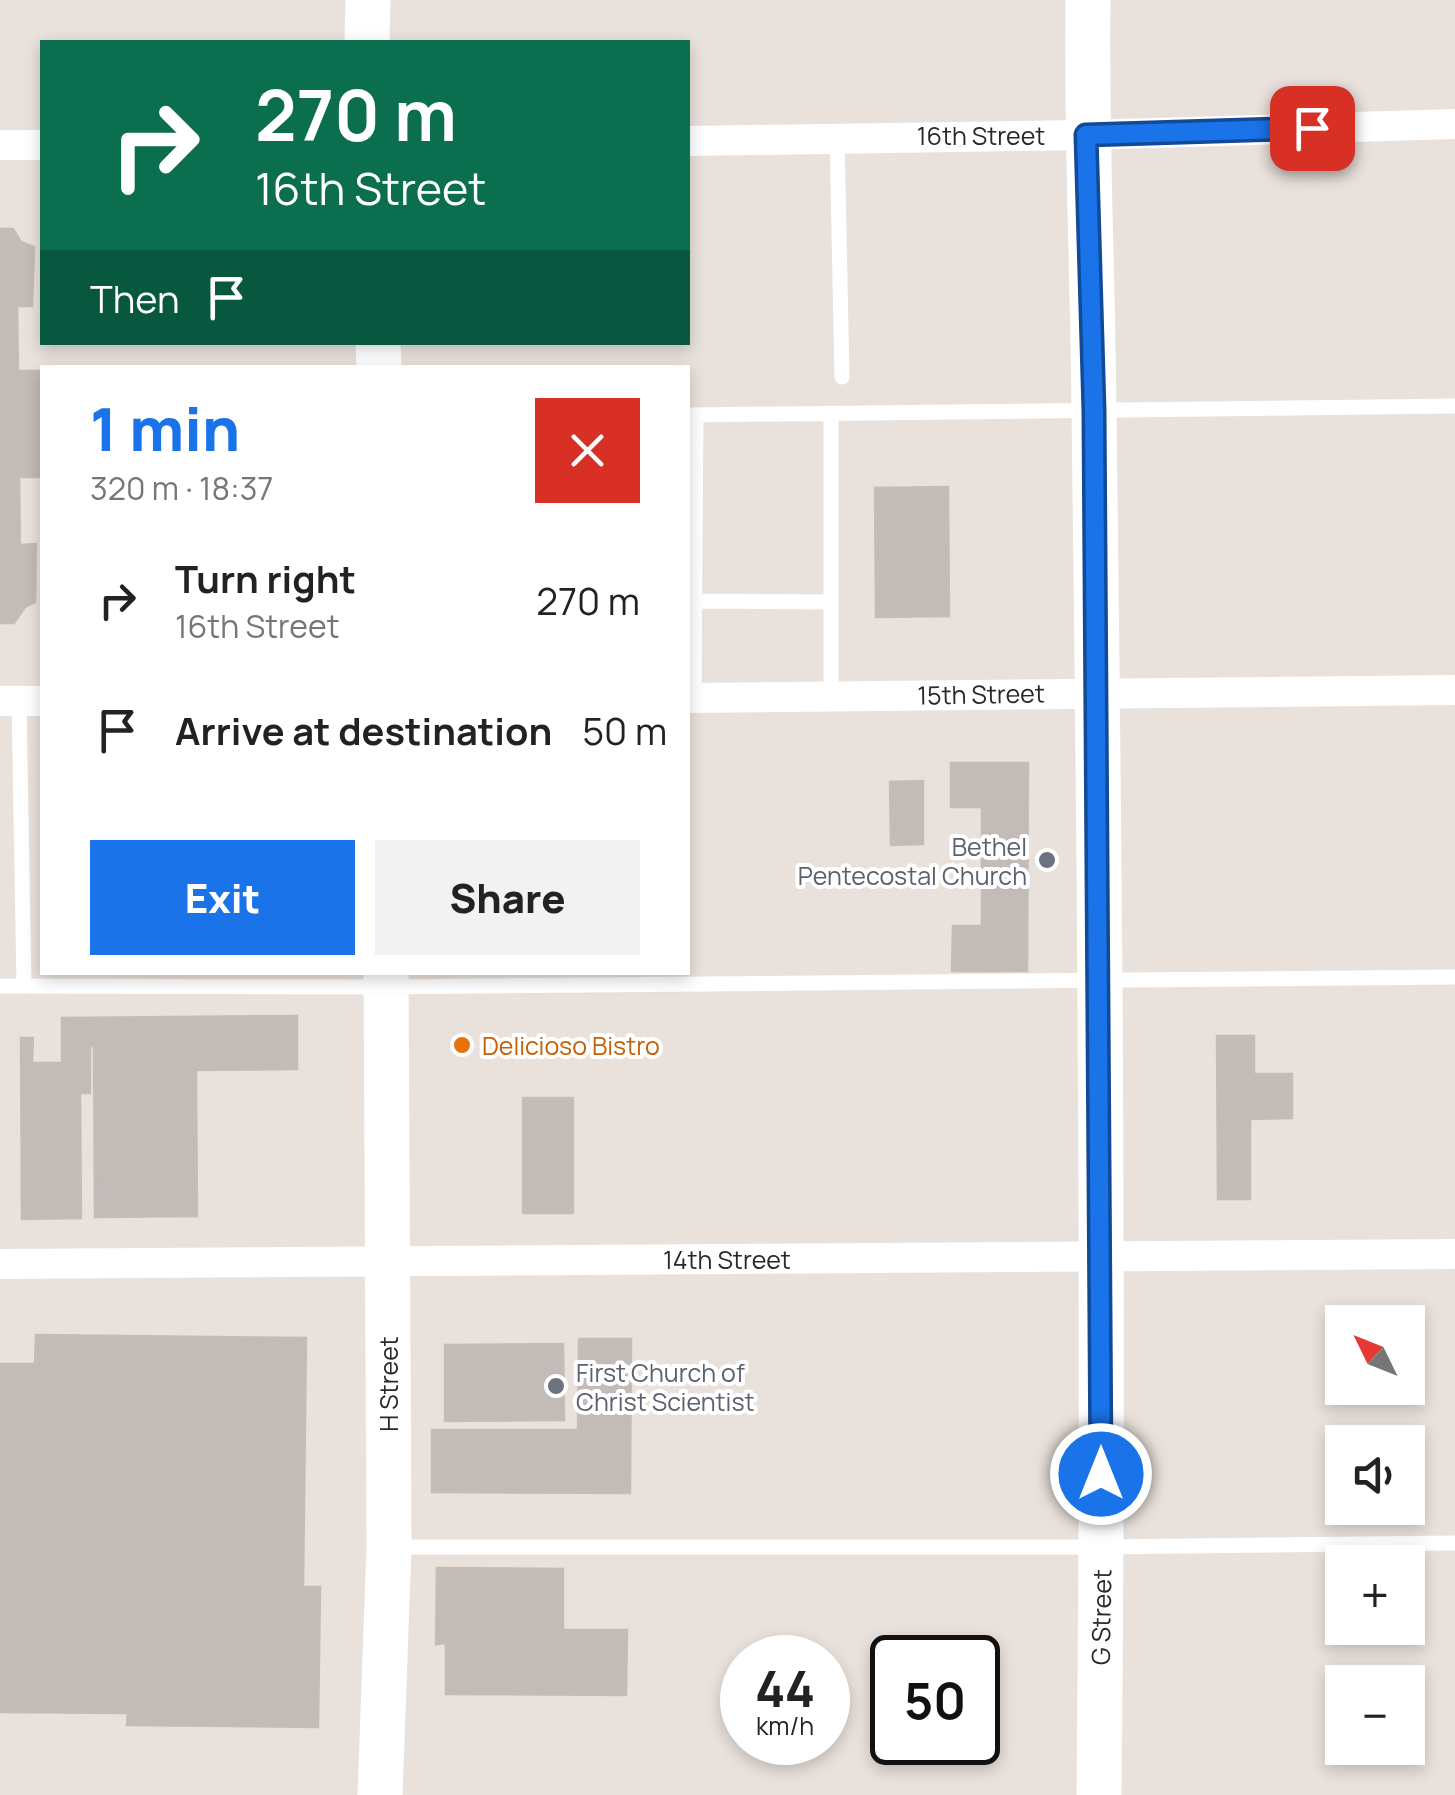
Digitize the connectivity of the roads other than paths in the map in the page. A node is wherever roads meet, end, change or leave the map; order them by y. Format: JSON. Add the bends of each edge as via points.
{"nodes":[{"id":1,"x":368,"y":0,"type":"edge"},
{"id":2,"x":1088,"y":0,"type":"edge"},
{"id":3,"x":367,"y":40,"type":"edge"},
{"id":4,"x":1455,"y":124,"type":"edge"},
{"id":5,"x":1086,"y":135,"type":"junction"},
{"id":6,"x":837,"y":136,"type":"junction"},
{"id":7,"x":690,"y":140,"type":"edge"},
{"id":8,"x":40,"y":144,"type":"edge"},
{"id":9,"x":0,"y":145,"type":"edge"},
{"id":10,"x":842,"y":376,"type":"dead end"},
{"id":11,"x":1455,"y":406,"type":"edge"},
{"id":12,"x":1094,"y":411,"type":"junction"},
{"id":13,"x":692,"y":415,"type":"edge"},
{"id":14,"x":830,"y":415,"type":"junction"},
{"id":15,"x":694,"y":602,"type":"junction"},
{"id":16,"x":830,"y":602,"type":"junction"},
{"id":17,"x":1455,"y":690,"type":"edge"},
{"id":18,"x":1096,"y":693,"type":"junction"},
{"id":19,"x":830,"y":696,"type":"junction"},
{"id":20,"x":691,"y":698,"type":"edge"},
{"id":21,"x":21,"y":701,"type":"edge"},
{"id":22,"x":1455,"y":977,"type":"edge"},
{"id":23,"x":1097,"y":979,"type":"junction"},
{"id":24,"x":386,"y":980,"type":"edge"},
{"id":25,"x":0,"y":986,"type":"edge"},
{"id":26,"x":24,"y":986,"type":"junction"},
{"id":27,"x":1455,"y":1254,"type":"edge"},
{"id":28,"x":1099,"y":1256,"type":"junction"},
{"id":29,"x":388,"y":1261,"type":"junction"},
{"id":30,"x":0,"y":1264,"type":"edge"},
{"id":31,"x":1455,"y":1543,"type":"edge"},
{"id":32,"x":389,"y":1547,"type":"junction"},
{"id":33,"x":1102,"y":1547,"type":"junction"},
{"id":34,"x":380,"y":1795,"type":"edge"},
{"id":35,"x":1099,"y":1795,"type":"edge"}],
"edges":[{"from":1,"to":3,"type":"main road"},
{"from":2,"to":5,"type":"main road","name":"G Street"},
{"from":4,"to":5,"type":"street","name":"16th Street"},
{"from":5,"to":6,"type":"street","name":"16th Street"},
{"from":5,"to":12,"type":"main road","name":"G Street"},
{"from":6,"to":7,"type":"street","name":"16th Street"},
{"from":6,"to":10,"type":"lane"},
{"from":8,"to":9,"type":"street"},
{"from":11,"to":12,"type":"lane"},
{"from":12,"to":14,"type":"lane"},
{"from":12,"to":18,"type":"main road","name":"G Street"},
{"from":13,"to":14,"type":"lane"},
{"from":13,"to":15,"type":"lane"},
{"from":14,"to":16,"type":"lane"},
{"from":15,"to":16,"type":"lane"},
{"from":15,"to":20,"type":"lane"},
{"from":16,"to":19,"type":"lane"},
{"from":17,"to":18,"type":"street","name":"15th Street"},
{"from":18,"to":19,"type":"street","name":"15th Street"},
{"from":18,"to":23,"type":"main road","name":"G Street"},
{"from":19,"to":20,"type":"street","name":"15th Street"},
{"from":21,"to":26,"type":"lane"},
{"from":22,"to":23,"type":"lane"},
{"from":23,"to":24,"type":"lane"},
{"from":23,"to":28,"type":"main road","name":"G Street"},
{"from":24,"to":26,"type":"lane"},
{"from":24,"to":29,"type":"main road","name":"H Street"},
{"from":25,"to":26,"type":"lane"},
{"from":27,"to":28,"type":"street","name":"14th Street"},
{"from":28,"to":29,"type":"street","name":"14th Street"},
{"from":28,"to":33,"type":"main road","name":"G Street"},
{"from":29,"to":30,"type":"street","name":"14th Street"},
{"from":29,"to":32,"type":"main road","name":"H Street"},
{"from":31,"to":33,"type":"lane"},
{"from":32,"to":33,"type":"lane"},
{"from":32,"to":34,"type":"main road","name":"H Street"},
{"from":33,"to":35,"type":"main road","name":"G Street"}]}
